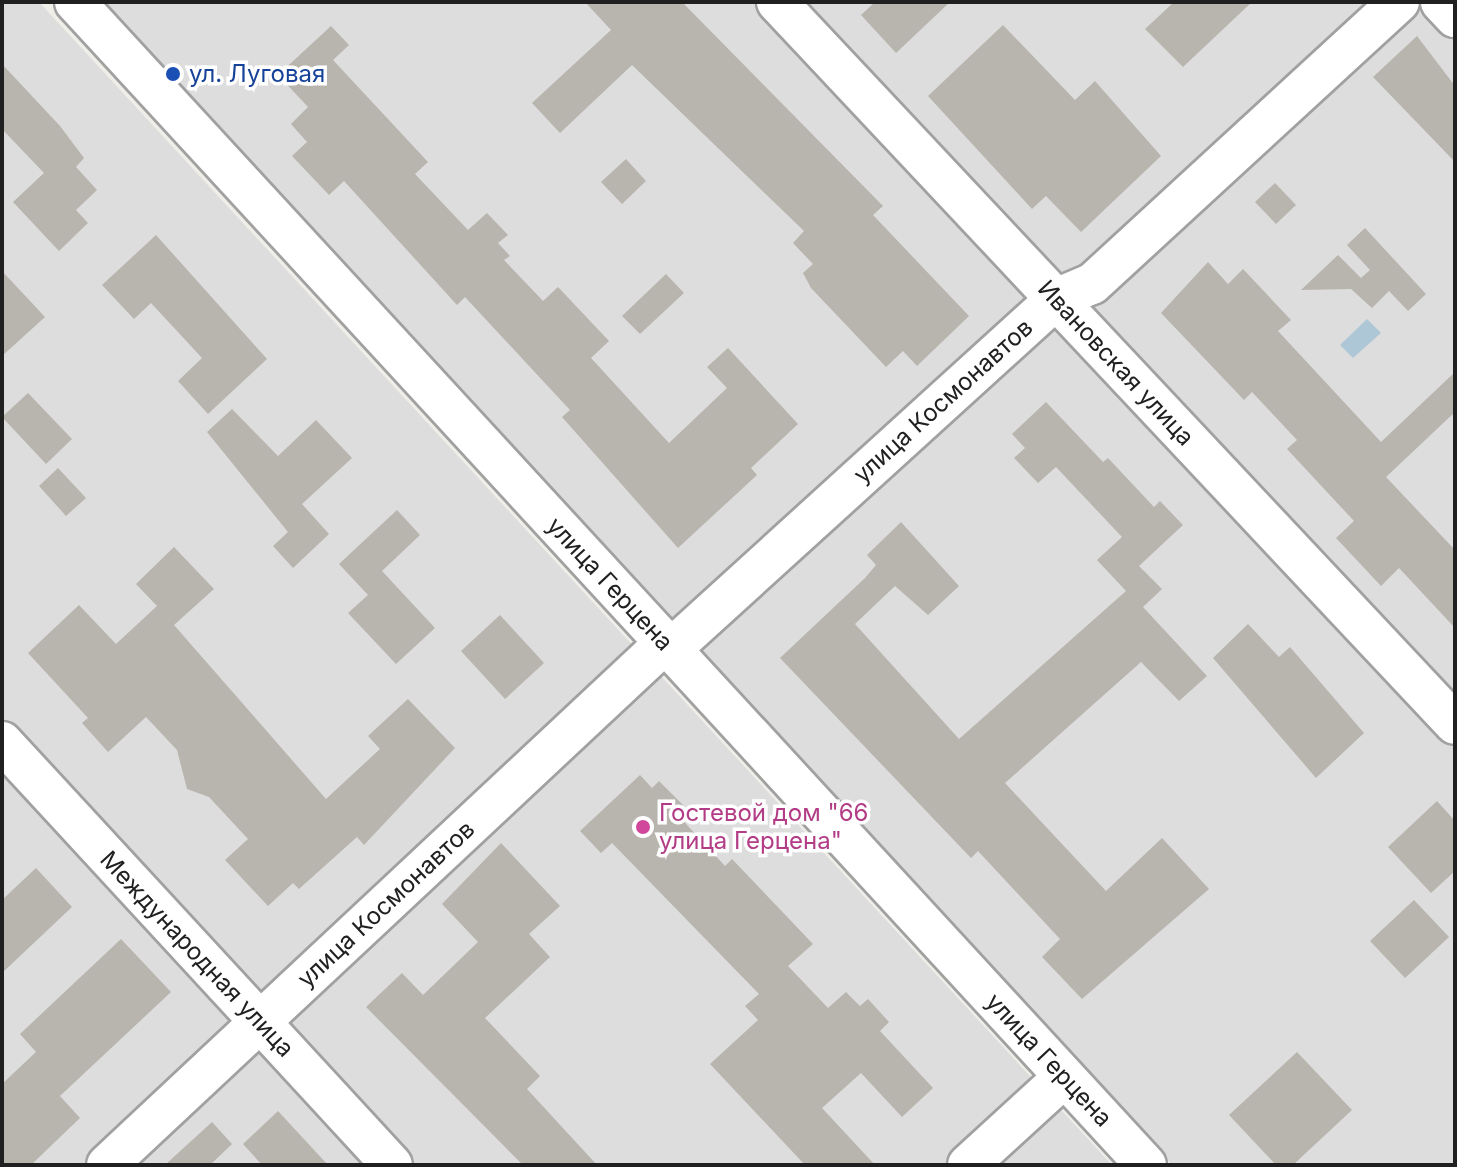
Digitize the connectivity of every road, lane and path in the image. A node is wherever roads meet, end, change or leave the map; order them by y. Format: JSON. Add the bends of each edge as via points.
{"nodes":[{"id":1,"x":75,"y":2,"type":"edge"},
{"id":2,"x":777,"y":2,"type":"edge"},
{"id":3,"x":1399,"y":2,"type":"edge"},
{"id":4,"x":1441,"y":2,"type":"edge"},
{"id":5,"x":1455,"y":17,"type":"edge"},
{"id":6,"x":1056,"y":299,"type":"junction"},
{"id":7,"x":668,"y":646,"type":"junction"},
{"id":8,"x":1455,"y":724,"type":"edge"},
{"id":9,"x":2,"y":742,"type":"edge"},
{"id":10,"x":259,"y":1022,"type":"junction"},
{"id":11,"x":1064,"y":1077,"type":"junction"},
{"id":12,"x":107,"y":1165,"type":"edge"},
{"id":13,"x":392,"y":1165,"type":"edge"},
{"id":14,"x":968,"y":1165,"type":"edge"},
{"id":15,"x":1146,"y":1165,"type":"edge"}],
"edges":[{"from":1,"to":7,"type":"street","name":"улица Герцена"},
{"from":2,"to":6,"type":"street","name":"Ивановская улица"},
{"from":3,"to":6,"type":"street","name":"улица Космонавтов","via":[[1092,284]]},
{"from":4,"to":5,"type":"street"},
{"from":6,"to":7,"type":"street","name":"улица Космонавтов"},
{"from":6,"to":8,"type":"street","name":"Ивановская улица"},
{"from":7,"to":10,"type":"street","name":"улица Космонавтов"},
{"from":7,"to":11,"type":"street","name":"улица Герцена"},
{"from":9,"to":10,"type":"street","name":"Международная улица"},
{"from":10,"to":12,"type":"street","name":"улица Космонавтов"},
{"from":10,"to":13,"type":"street","name":"Международная улица"},
{"from":11,"to":14,"type":"street"},
{"from":11,"to":15,"type":"street","name":"улица Герцена"}]}
